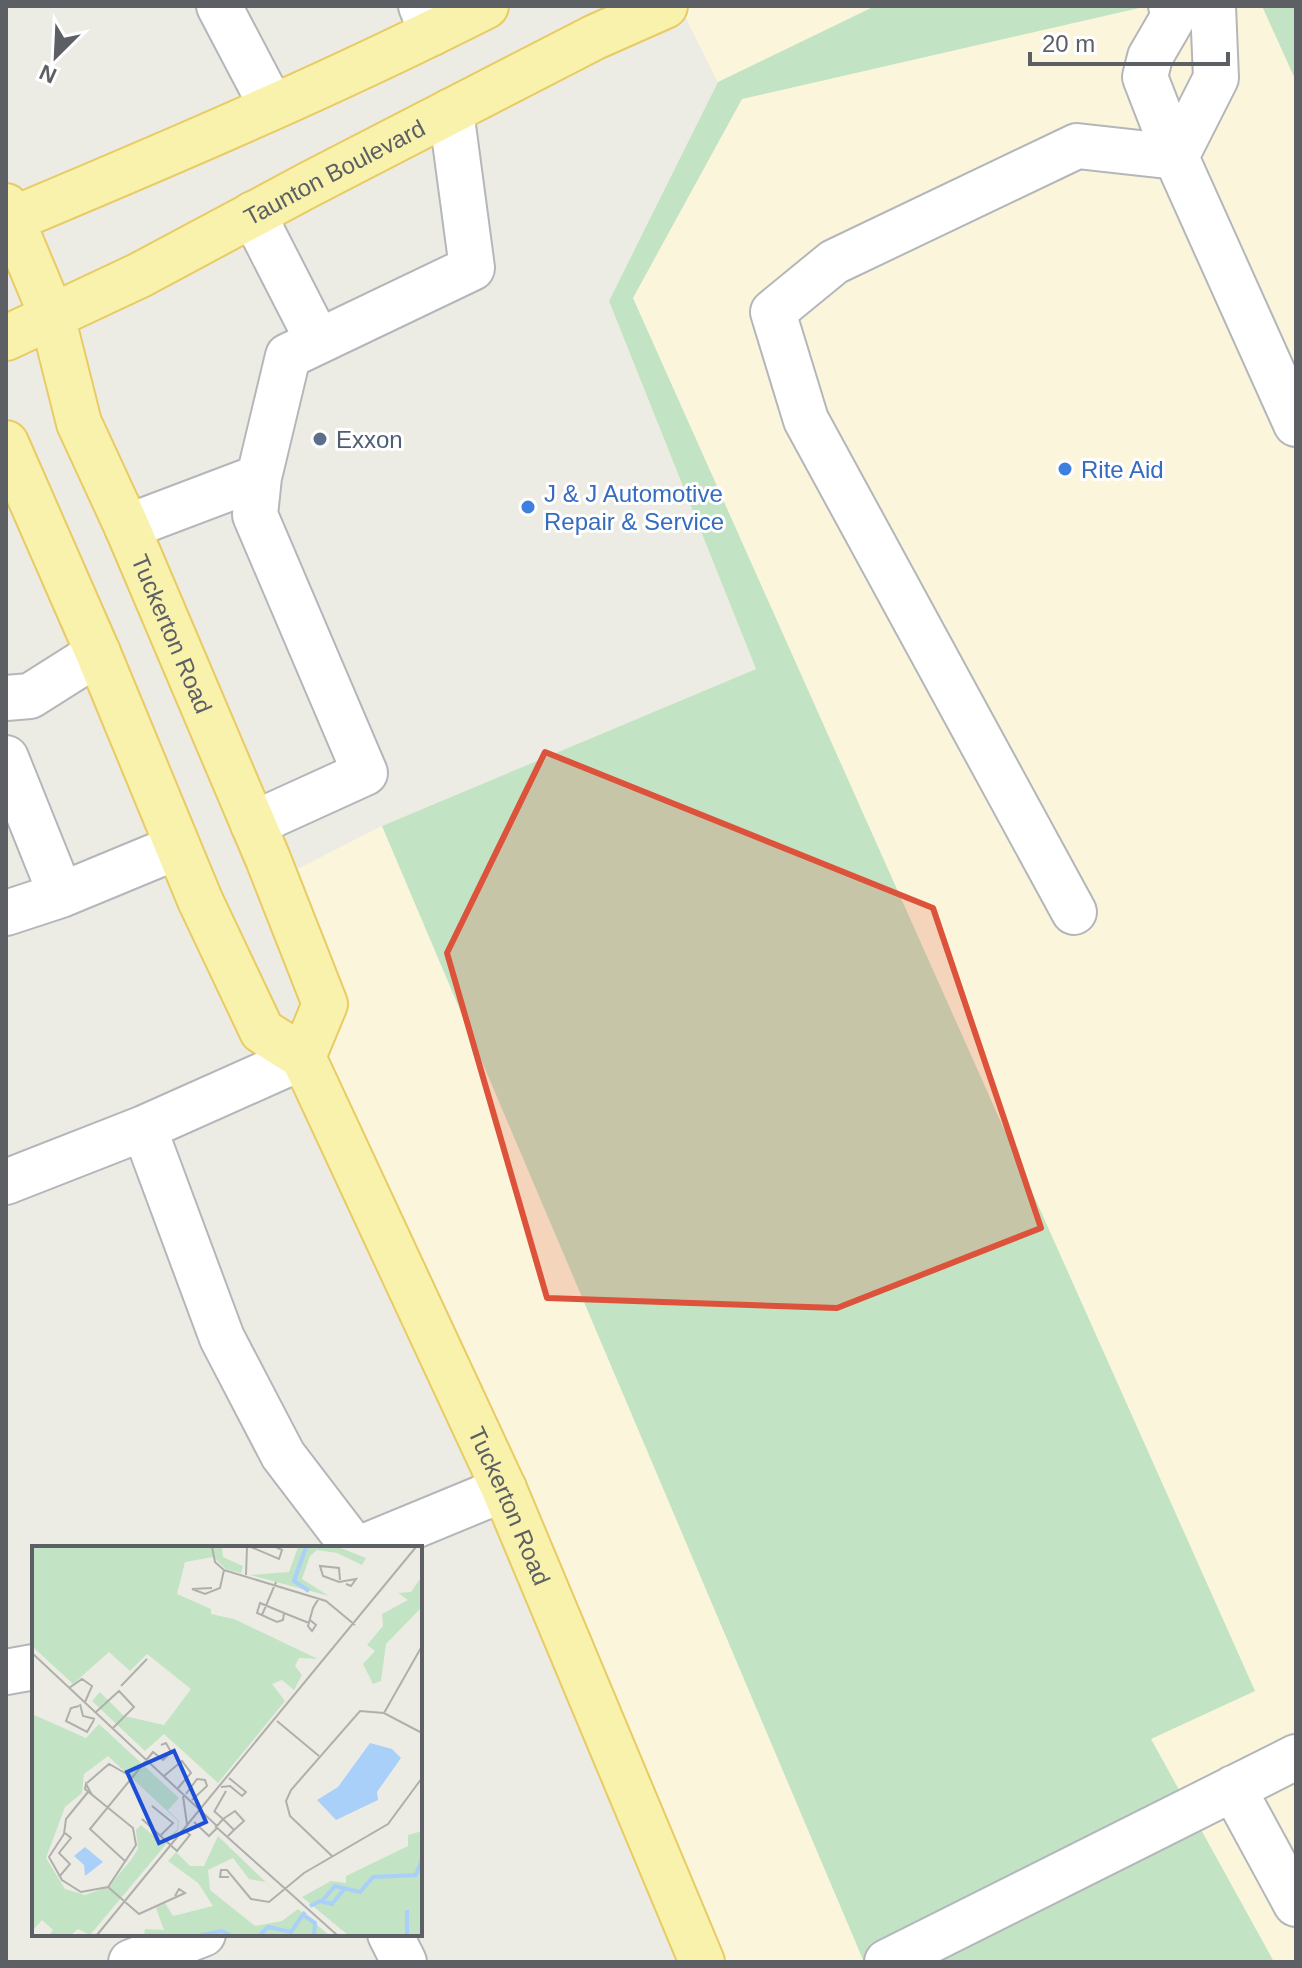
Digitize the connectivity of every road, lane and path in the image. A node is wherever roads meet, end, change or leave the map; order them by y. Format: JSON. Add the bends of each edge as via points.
{"nodes":[{"id":1,"x":219,"y":6,"type":"edge"},
{"id":2,"x":486,"y":6,"type":"edge"},
{"id":3,"x":665,"y":6,"type":"edge"},
{"id":4,"x":1171,"y":6,"type":"edge"},
{"id":5,"x":1213,"y":6,"type":"edge"},
{"id":6,"x":427,"y":20,"type":"edge"},
{"id":7,"x":272,"y":107,"type":"junction"},
{"id":8,"x":451,"y":111,"type":"junction"},
{"id":9,"x":1176,"y":157,"type":"junction"},
{"id":10,"x":253,"y":214,"type":"junction"},
{"id":11,"x":8,"y":216,"type":"edge"},
{"id":12,"x":52,"y":316,"type":"junction"},
{"id":13,"x":6,"y":338,"type":"edge"},
{"id":14,"x":318,"y":341,"type":"junction"},
{"id":15,"x":1296,"y":424,"type":"edge"},
{"id":16,"x":6,"y":443,"type":"edge"},
{"id":17,"x":259,"y":477,"type":"junction"},
{"id":18,"x":127,"y":527,"type":"junction"},
{"id":19,"x":98,"y":653,"type":"junction"},
{"id":20,"x":6,"y":698,"type":"edge"},
{"id":21,"x":6,"y":758,"type":"edge"},
{"id":22,"x":253,"y":824,"type":"junction"},
{"id":23,"x":177,"y":847,"type":"junction"},
{"id":24,"x":61,"y":895,"type":"junction"},
{"id":25,"x":1074,"y":912,"type":"dead end"},
{"id":26,"x":6,"y":913,"type":"edge"},
{"id":27,"x":303,"y":1057,"type":"junction"},
{"id":28,"x":144,"y":1128,"type":"junction"},
{"id":29,"x":6,"y":1182,"type":"edge"},
{"id":30,"x":504,"y":1489,"type":"junction"},
{"id":31,"x":352,"y":1546,"type":"edge"},
{"id":32,"x":366,"y":1546,"type":"edge"},
{"id":33,"x":32,"y":1667,"type":"edge"},
{"id":34,"x":6,"y":1672,"type":"edge"},
{"id":35,"x":1296,"y":1757,"type":"edge"},
{"id":36,"x":1233,"y":1788,"type":"junction"},
{"id":37,"x":1296,"y":1904,"type":"edge"},
{"id":38,"x":198,"y":1936,"type":"edge"},
{"id":39,"x":391,"y":1936,"type":"edge"},
{"id":40,"x":131,"y":1962,"type":"edge"},
{"id":41,"x":404,"y":1962,"type":"edge"},
{"id":42,"x":702,"y":1962,"type":"edge"},
{"id":43,"x":887,"y":1962,"type":"edge"}],
"edges":[{"from":1,"to":7,"type":"lane"},
{"from":2,"to":6,"type":"main road"},
{"from":3,"to":8,"type":"main road","name":"Taunton Boulevard"},
{"from":4,"to":9,"type":"lane","via":[[1175,14],[1150,57],[1145,77]]},
{"from":5,"to":9,"type":"lane","via":[[1216,78]]},
{"from":6,"to":7,"type":"main road"},
{"from":7,"to":11,"type":"main road","via":[[89,188]]},
{"from":8,"to":10,"type":"main road","name":"Taunton Boulevard"},
{"from":8,"to":14,"type":"lane","via":[[472,268]]},
{"from":9,"to":15,"type":"lane"},
{"from":9,"to":25,"type":"lane","via":[[1077,146],[834,262],[773,312],[806,420]]},
{"from":10,"to":12,"type":"main road","name":"Taunton Boulevard"},
{"from":10,"to":14,"type":"lane"},
{"from":11,"to":12,"type":"main road","name":"Tuckerton Road"},
{"from":12,"to":13,"type":"main road","name":"Taunton Boulevard"},
{"from":12,"to":18,"type":"main road","name":"Tuckerton Road","via":[[79,423]]},
{"from":14,"to":17,"type":"lane","via":[[288,356]]},
{"from":16,"to":19,"type":"main road"},
{"from":17,"to":18,"type":"lane"},
{"from":17,"to":22,"type":"lane","via":[[255,515],[365,773]]},
{"from":18,"to":22,"type":"main road","name":"Tuckerton Road"},
{"from":19,"to":20,"type":"lane","via":[[30,696]]},
{"from":19,"to":23,"type":"main road"},
{"from":21,"to":24,"type":"lane"},
{"from":22,"to":27,"type":"main road","name":"Tuckerton Road","via":[[325,1004]]},
{"from":23,"to":24,"type":"lane"},
{"from":23,"to":27,"type":"main road","via":[[262,1031]]},
{"from":24,"to":26,"type":"lane"},
{"from":27,"to":28,"type":"lane"},
{"from":27,"to":30,"type":"main road","name":"Tuckerton Road"},
{"from":28,"to":29,"type":"lane"},
{"from":28,"to":31,"type":"lane","via":[[222,1338],[283,1455]]},
{"from":30,"to":32,"type":"lane"},
{"from":30,"to":42,"type":"main road","name":"Tuckerton Road"},
{"from":33,"to":34,"type":"lane"},
{"from":35,"to":36,"type":"lane"},
{"from":36,"to":37,"type":"lane"},
{"from":36,"to":43,"type":"lane"},
{"from":38,"to":40,"type":"lane"},
{"from":39,"to":41,"type":"lane"}]}
